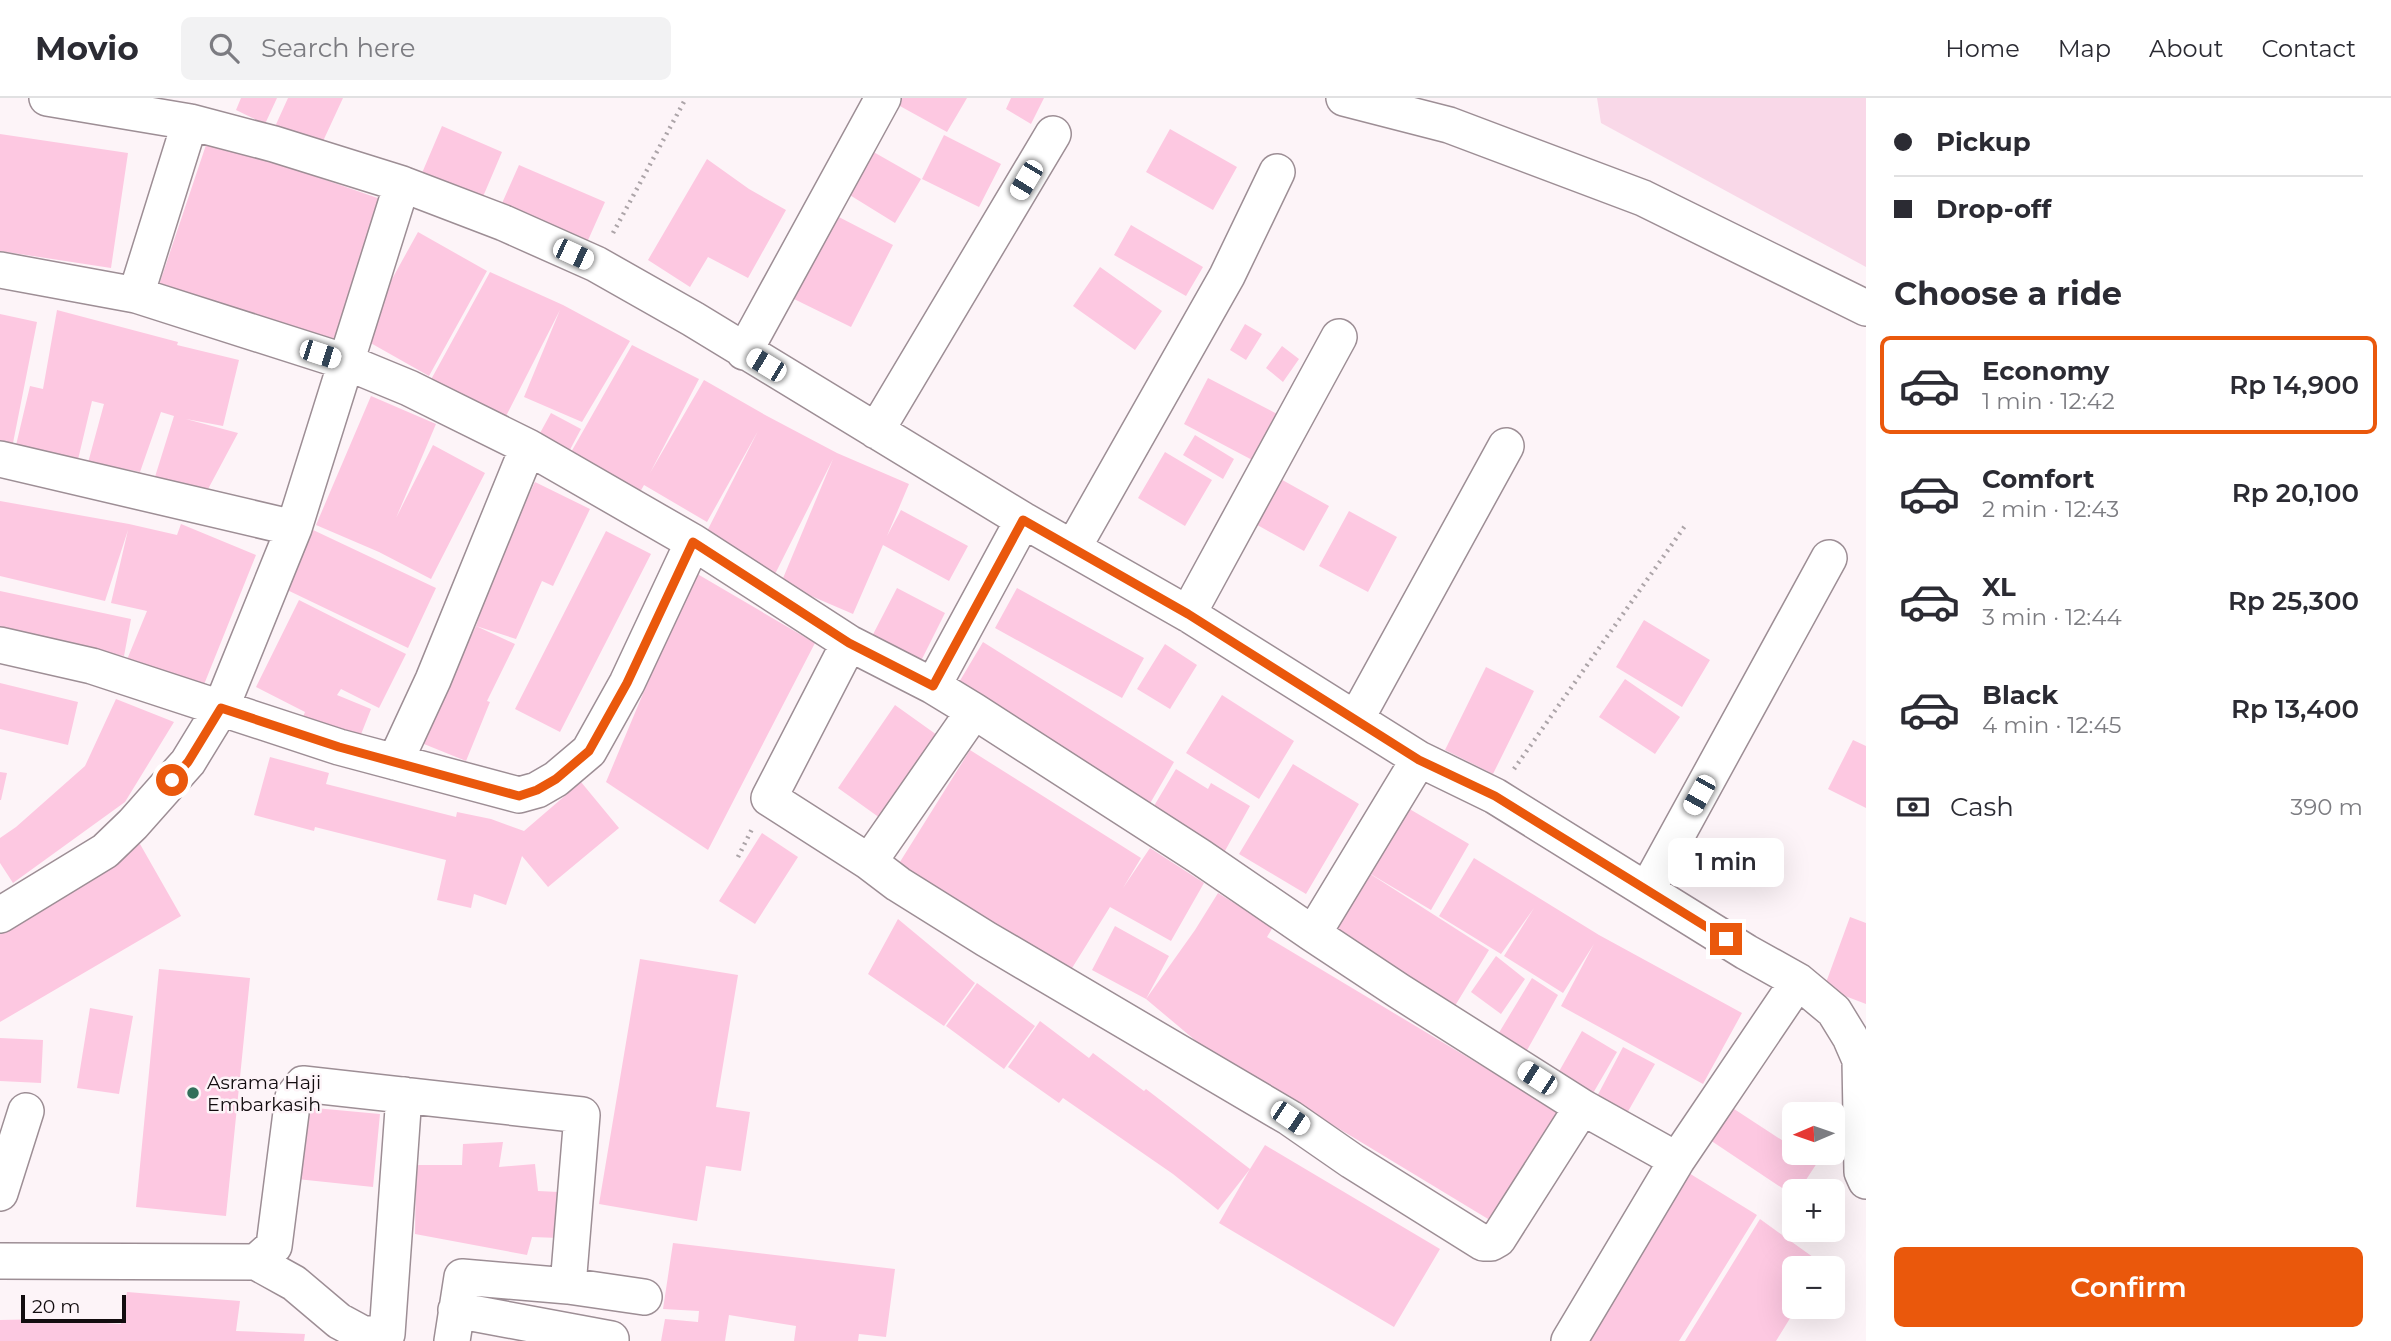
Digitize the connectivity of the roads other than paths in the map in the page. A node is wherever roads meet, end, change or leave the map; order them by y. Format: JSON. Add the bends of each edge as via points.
{"nodes":[{"id":1,"x":47,"y":98,"type":"edge"},
{"id":2,"x":883,"y":98,"type":"edge"},
{"id":3,"x":1344,"y":98,"type":"edge"},
{"id":4,"x":190,"y":122,"type":"junction"},
{"id":5,"x":1053,"y":134,"type":"dead end"},
{"id":6,"x":1277,"y":172,"type":"dead end"},
{"id":7,"x":402,"y":184,"type":"junction"},
{"id":8,"x":0,"y":270,"type":"edge"},
{"id":9,"x":136,"y":295,"type":"junction"},
{"id":10,"x":1866,"y":308,"type":"edge"},
{"id":11,"x":1339,"y":337,"type":"dead end"},
{"id":12,"x":744,"y":352,"type":"junction"},
{"id":13,"x":346,"y":362,"type":"junction"},
{"id":14,"x":876,"y":430,"type":"junction"},
{"id":15,"x":1506,"y":446,"type":"dead end"},
{"id":16,"x":528,"y":447,"type":"junction"},
{"id":17,"x":0,"y":460,"type":"edge"},
{"id":18,"x":1023,"y":520,"type":"junction"},
{"id":19,"x":294,"y":528,"type":"junction"},
{"id":20,"x":693,"y":542,"type":"junction"},
{"id":21,"x":1073,"y":548,"type":"junction"},
{"id":22,"x":1829,"y":558,"type":"dead end"},
{"id":23,"x":1188,"y":614,"type":"junction"},
{"id":24,"x":849,"y":643,"type":"junction"},
{"id":25,"x":0,"y":645,"type":"edge"},
{"id":26,"x":933,"y":686,"type":"junction"},
{"id":27,"x":221,"y":708,"type":"junction"},
{"id":28,"x":974,"y":711,"type":"junction"},
{"id":29,"x":1356,"y":719,"type":"junction"},
{"id":30,"x":1419,"y":760,"type":"junction"},
{"id":31,"x":395,"y":762,"type":"junction"},
{"id":32,"x":869,"y":862,"type":"junction"},
{"id":33,"x":1647,"y":890,"type":"junction"},
{"id":34,"x":0,"y":915,"type":"edge"},
{"id":35,"x":1313,"y":934,"type":"junction"},
{"id":36,"x":1798,"y":981,"type":"junction"},
{"id":37,"x":404,"y":1095,"type":"junction"},
{"id":38,"x":1583,"y":1107,"type":"junction"},
{"id":39,"x":26,"y":1111,"type":"dead end"},
{"id":40,"x":1677,"y":1160,"type":"junction"},
{"id":41,"x":1866,"y":1181,"type":"edge"},
{"id":42,"x":0,"y":1194,"type":"edge"},
{"id":43,"x":0,"y":1261,"type":"edge"},
{"id":44,"x":256,"y":1262,"type":"junction"},
{"id":45,"x":568,"y":1286,"type":"junction"},
{"id":46,"x":644,"y":1297,"type":"dead end"},
{"id":47,"x":454,"y":1325,"type":"edge"},
{"id":48,"x":506,"y":1330,"type":"edge"},
{"id":49,"x":611,"y":1341,"type":"edge"},
{"id":50,"x":1569,"y":1341,"type":"edge"}],
"edges":[{"from":1,"to":4,"type":"street"},
{"from":2,"to":12,"type":"street"},
{"from":3,"to":10,"type":"street","via":[[1450,125],[1643,198]]},
{"from":4,"to":7,"type":"street"},
{"from":4,"to":9,"type":"street"},
{"from":5,"to":14,"type":"street"},
{"from":6,"to":21,"type":"street","via":[[1227,276]]},
{"from":7,"to":12,"type":"street","via":[[596,264]]},
{"from":7,"to":13,"type":"street"},
{"from":8,"to":9,"type":"street"},
{"from":9,"to":13,"type":"street"},
{"from":11,"to":23,"type":"street"},
{"from":12,"to":14,"type":"street"},
{"from":13,"to":16,"type":"street"},
{"from":13,"to":19,"type":"street"},
{"from":14,"to":18,"type":"street"},
{"from":15,"to":29,"type":"street"},
{"from":16,"to":20,"type":"street"},
{"from":16,"to":31,"type":"street"},
{"from":17,"to":19,"type":"street"},
{"from":18,"to":21,"type":"street"},
{"from":18,"to":26,"type":"street"},
{"from":19,"to":27,"type":"street"},
{"from":20,"to":24,"type":"street"},
{"from":20,"to":31,"type":"street","via":[[627,683],[589,751],[556,779],[519,796]]},
{"from":21,"to":23,"type":"street"},
{"from":22,"to":33,"type":"street"},
{"from":23,"to":29,"type":"street"},
{"from":24,"to":26,"type":"street"},
{"from":24,"to":32,"type":"street","via":[[769,798]]},
{"from":25,"to":27,"type":"street","via":[[92,666]]},
{"from":26,"to":28,"type":"street"},
{"from":27,"to":31,"type":"street"},
{"from":27,"to":34,"type":"street","via":[[188,762],[134,824],[105,851]]},
{"from":28,"to":32,"type":"street"},
{"from":28,"to":35,"type":"street"},
{"from":29,"to":30,"type":"street"},
{"from":30,"to":33,"type":"street","via":[[1495,796]]},
{"from":30,"to":35,"type":"street"},
{"from":32,"to":38,"type":"street","via":[[985,939],[1290,1118],[1483,1243],[1498,1239]]},
{"from":33,"to":36,"type":"street"},
{"from":35,"to":38,"type":"street"},
{"from":36,"to":40,"type":"street"},
{"from":36,"to":41,"type":"street","via":[[1834,1011],[1860,1059],[1862,1172]]},
{"from":37,"to":44,"type":"street","via":[[303,1084],[293,1097],[274,1246]]},
{"from":37,"to":44,"type":"street","via":[[387,1334],[363,1334],[339,1321],[294,1283]]},
{"from":37,"to":45,"type":"street","via":[[582,1115]]},
{"from":38,"to":40,"type":"street"},
{"from":39,"to":42,"type":"street"},
{"from":40,"to":50,"type":"street"},
{"from":43,"to":44,"type":"street"},
{"from":45,"to":46,"type":"street"},
{"from":45,"to":47,"type":"street","via":[[462,1277]]},
{"from":47,"to":48,"type":"street"},
{"from":48,"to":49,"type":"street"}]}
